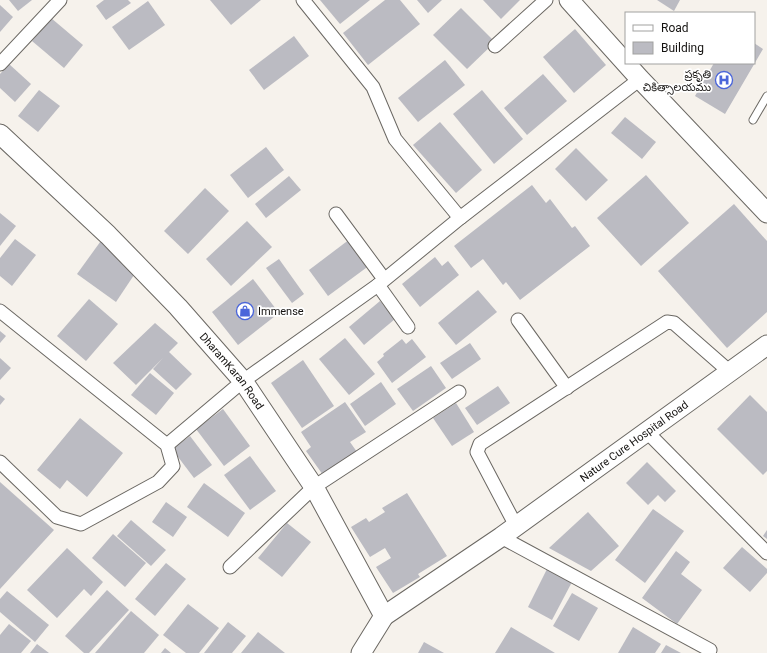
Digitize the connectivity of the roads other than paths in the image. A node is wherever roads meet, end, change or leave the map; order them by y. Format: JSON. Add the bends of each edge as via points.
{"nodes":[{"id":1,"x":60,"y":0,"type":"edge"},
{"id":2,"x":303,"y":0,"type":"edge"},
{"id":3,"x":546,"y":0,"type":"edge"},
{"id":4,"x":569,"y":0,"type":"edge"},
{"id":5,"x":495,"y":46,"type":"dead end"},
{"id":6,"x":625,"y":63,"type":"edge"},
{"id":7,"x":0,"y":64,"type":"edge"},
{"id":8,"x":626,"y":64,"type":"edge"},
{"id":9,"x":640,"y":80,"type":"junction"},
{"id":10,"x":767,"y":96,"type":"edge"},
{"id":11,"x":753,"y":120,"type":"dead end"},
{"id":12,"x":0,"y":134,"type":"edge"},
{"id":13,"x":767,"y":213,"type":"edge"},
{"id":14,"x":336,"y":214,"type":"dead end"},
{"id":15,"x":460,"y":218,"type":"junction"},
{"id":16,"x":381,"y":282,"type":"junction"},
{"id":17,"x":0,"y":311,"type":"edge"},
{"id":18,"x":518,"y":320,"type":"dead end"},
{"id":19,"x":408,"y":327,"type":"dead end"},
{"id":20,"x":767,"y":345,"type":"edge"},
{"id":21,"x":730,"y":372,"type":"junction"},
{"id":22,"x":243,"y":381,"type":"junction"},
{"id":23,"x":567,"y":388,"type":"junction"},
{"id":24,"x":459,"y":392,"type":"dead end"},
{"id":25,"x":647,"y":432,"type":"junction"},
{"id":26,"x":167,"y":445,"type":"junction"},
{"id":27,"x":0,"y":462,"type":"edge"},
{"id":28,"x":314,"y":487,"type":"junction"},
{"id":29,"x":509,"y":532,"type":"junction"},
{"id":30,"x":767,"y":553,"type":"edge"},
{"id":31,"x":230,"y":567,"type":"dead end"},
{"id":32,"x":384,"y":616,"type":"junction"},
{"id":33,"x":710,"y":650,"type":"dead end"},
{"id":34,"x":360,"y":653,"type":"edge"}],
"edges":[{"from":1,"to":7,"type":"street"},
{"from":2,"to":15,"type":"street","via":[[373,86],[395,139]]},
{"from":3,"to":5,"type":"street"},
{"from":4,"to":6,"type":"street"},
{"from":8,"to":9,"type":"street"},
{"from":9,"to":13,"type":"street"},
{"from":9,"to":15,"type":"street"},
{"from":10,"to":11,"type":"lane"},
{"from":12,"to":22,"type":"street","name":"DharamKaran Road","via":[[108,235],[178,307]]},
{"from":14,"to":16,"type":"street"},
{"from":15,"to":16,"type":"street"},
{"from":16,"to":19,"type":"street"},
{"from":16,"to":22,"type":"street"},
{"from":17,"to":26,"type":"street"},
{"from":18,"to":23,"type":"street"},
{"from":20,"to":21,"type":"street","name":"Nature Cure Hospital Road"},
{"from":21,"to":23,"type":"street","via":[[670,322],[666,322]]},
{"from":21,"to":25,"type":"street","name":"Nature Cure Hospital Road"},
{"from":22,"to":26,"type":"street"},
{"from":22,"to":28,"type":"street","name":"DharamKaran Road"},
{"from":23,"to":29,"type":"street","via":[[480,444],[478,448]]},
{"from":24,"to":28,"type":"street"},
{"from":25,"to":29,"type":"street","name":"Nature Cure Hospital Road"},
{"from":25,"to":30,"type":"street"},
{"from":26,"to":27,"type":"street","via":[[173,466],[166,475],[158,482],[81,524],[57,517]]},
{"from":28,"to":31,"type":"street"},
{"from":28,"to":32,"type":"street","name":"DharamKaran Road"},
{"from":29,"to":32,"type":"street","name":"Nature Cure Hospital Road"},
{"from":29,"to":33,"type":"street"},
{"from":32,"to":34,"type":"street"}]}
